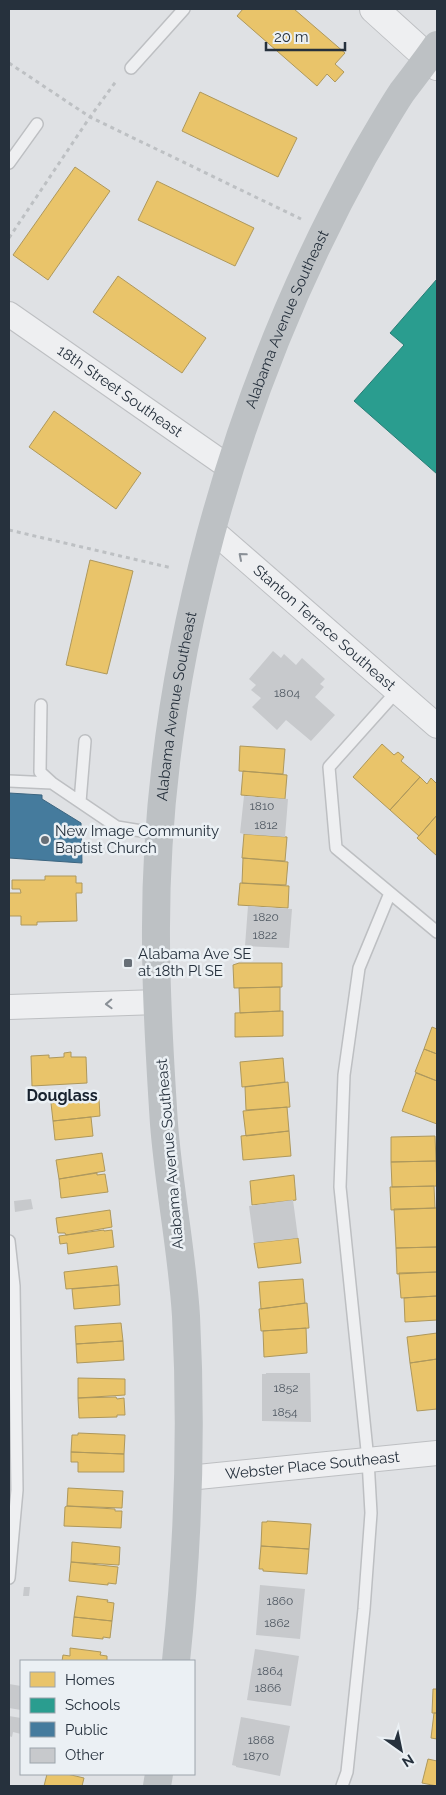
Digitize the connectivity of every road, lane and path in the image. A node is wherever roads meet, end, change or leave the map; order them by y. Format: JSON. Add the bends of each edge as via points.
{"nodes":[{"id":1,"x":184,"y":9,"type":"edge"},
{"id":2,"x":374,"y":9,"type":"edge"},
{"id":3,"x":434,"y":56,"type":"edge"},
{"id":4,"x":9,"y":63,"type":"edge"},
{"id":5,"x":132,"y":68,"type":"joint"},
{"id":6,"x":90,"y":117,"type":"junction"},
{"id":7,"x":37,"y":124,"type":"dead end"},
{"id":8,"x":9,"y":163,"type":"edge"},
{"id":9,"x":302,"y":219,"type":"dead end"},
{"id":10,"x":9,"y":238,"type":"edge"},
{"id":11,"x":9,"y":314,"type":"edge"},
{"id":12,"x":230,"y":468,"type":"junction"},
{"id":13,"x":9,"y":530,"type":"edge"},
{"id":14,"x":212,"y":530,"type":"junction"},
{"id":15,"x":172,"y":568,"type":"dead end"},
{"id":16,"x":397,"y":691,"type":"junction"},
{"id":17,"x":41,"y":704,"type":"dead end"},
{"id":18,"x":437,"y":726,"type":"edge"},
{"id":19,"x":85,"y":741,"type":"dead end"},
{"id":20,"x":9,"y":782,"type":"edge"},
{"id":21,"x":52,"y":783,"type":"junction"},
{"id":22,"x":80,"y":802,"type":"junction"},
{"id":23,"x":160,"y":834,"type":"junction"},
{"id":24,"x":390,"y":893,"type":"junction"},
{"id":25,"x":437,"y":932,"type":"edge"},
{"id":26,"x":158,"y":1002,"type":"junction"},
{"id":27,"x":9,"y":1007,"type":"edge"},
{"id":28,"x":9,"y":1241,"type":"edge"},
{"id":29,"x":437,"y":1453,"type":"edge"},
{"id":30,"x":368,"y":1460,"type":"junction"},
{"id":31,"x":188,"y":1478,"type":"junction"},
{"id":32,"x":9,"y":1578,"type":"edge"},
{"id":33,"x":176,"y":1660,"type":"edge"},
{"id":34,"x":342,"y":1786,"type":"edge"}],
"edges":[{"from":1,"to":5,"type":"lane"},
{"from":2,"to":3,"type":"street"},
{"from":3,"to":12,"type":"main road","name":"Alabama Avenue Southeast","via":[[401,93],[322,235],[273,347]]},
{"from":4,"to":6,"type":"path"},
{"from":5,"to":6,"type":"path","via":[[123,72]]},
{"from":6,"to":9,"type":"path"},
{"from":6,"to":10,"type":"path"},
{"from":7,"to":8,"type":"lane"},
{"from":11,"to":12,"type":"street","name":"18th Street Southeast"},
{"from":12,"to":14,"type":"main road","name":"Alabama Avenue Southeast"},
{"from":13,"to":15,"type":"path"},
{"from":16,"to":14,"type":"street","name":"Stanton Terrace Southeast","one_way":true},
{"from":14,"to":23,"type":"main road","name":"Alabama Avenue Southeast","via":[[183,658],[169,742]]},
{"from":16,"to":18,"type":"street","name":"Stanton Terrace Southeast"},
{"from":16,"to":24,"type":"lane","via":[[329,767],[336,848]]},
{"from":17,"to":21,"type":"lane","via":[[40,772]]},
{"from":19,"to":22,"type":"lane"},
{"from":20,"to":21,"type":"lane"},
{"from":21,"to":22,"type":"lane"},
{"from":22,"to":23,"type":"lane","via":[[117,827]]},
{"from":23,"to":26,"type":"main road","name":"Alabama Avenue Southeast","via":[[156,940]]},
{"from":24,"to":25,"type":"lane"},
{"from":24,"to":30,"type":"lane","via":[[359,968],[344,1075],[340,1187]]},
{"from":26,"to":27,"type":"street","one_way":true},
{"from":26,"to":31,"type":"main road","name":"Alabama Avenue Southeast","via":[[164,1126],[185,1311]]},
{"from":28,"to":32,"type":"lane","via":[[14,1286],[17,1490]]},
{"from":29,"to":30,"type":"street","name":"Webster Place Southeast"},
{"from":30,"to":31,"type":"street","name":"Webster Place Southeast"},
{"from":30,"to":34,"type":"lane","via":[[371,1513],[364,1609],[347,1772]]},
{"from":31,"to":33,"type":"main road","name":"Alabama Avenue Southeast"}]}
